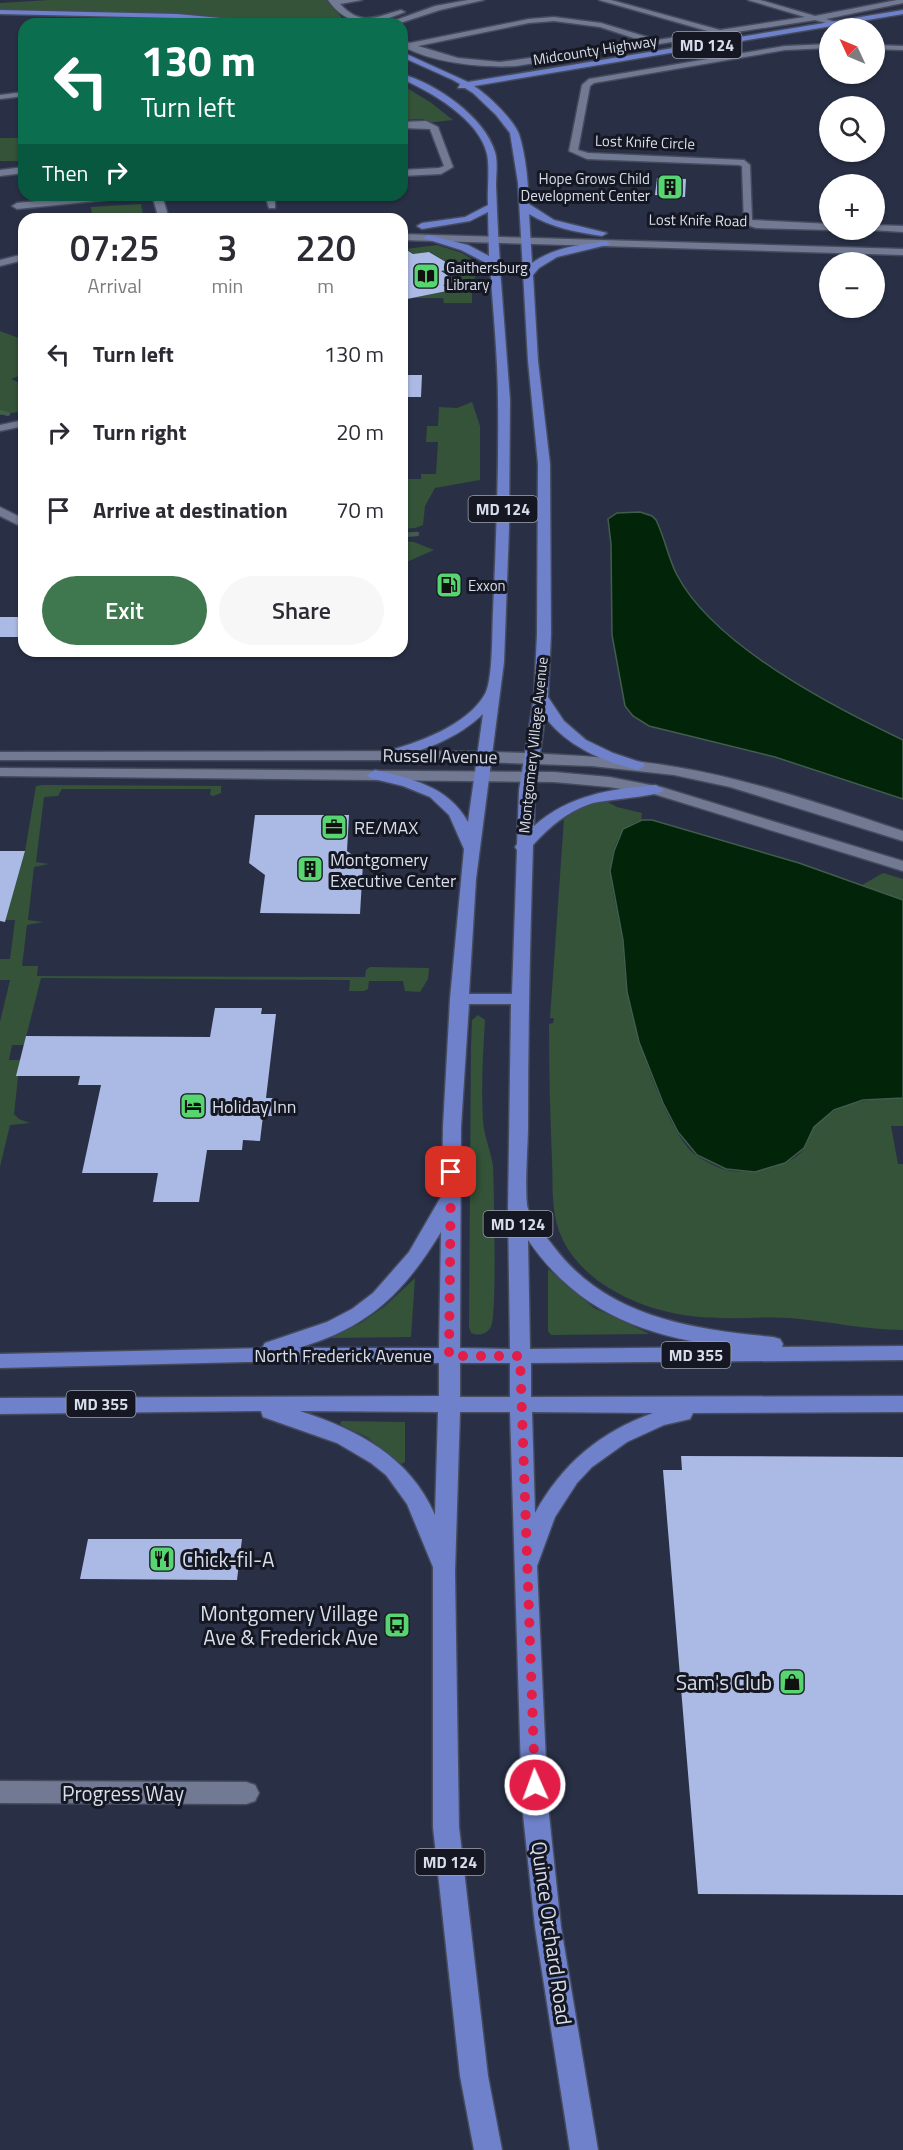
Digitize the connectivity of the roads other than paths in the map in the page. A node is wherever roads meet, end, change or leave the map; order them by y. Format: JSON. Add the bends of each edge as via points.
{"nodes":[{"id":1,"x":358,"y":0,"type":"edge"},
{"id":2,"x":449,"y":0,"type":"edge"},
{"id":3,"x":480,"y":0,"type":"edge"},
{"id":4,"x":603,"y":0,"type":"edge"},
{"id":5,"x":626,"y":0,"type":"edge"},
{"id":6,"x":752,"y":0,"type":"edge"},
{"id":7,"x":874,"y":0,"type":"edge"},
{"id":8,"x":903,"y":1,"type":"edge"},
{"id":9,"x":333,"y":2,"type":"edge"},
{"id":10,"x":887,"y":3,"type":"junction"},
{"id":11,"x":0,"y":12,"type":"edge"},
{"id":12,"x":903,"y":12,"type":"edge"},
{"id":13,"x":200,"y":18,"type":"edge"},
{"id":14,"x":352,"y":18,"type":"edge"},
{"id":15,"x":386,"y":18,"type":"edge"},
{"id":16,"x":407,"y":18,"type":"edge"},
{"id":17,"x":818,"y":18,"type":"junction"},
{"id":18,"x":866,"y":18,"type":"edge"},
{"id":19,"x":903,"y":20,"type":"edge"},
{"id":20,"x":885,"y":23,"type":"edge"},
{"id":21,"x":819,"y":26,"type":"edge"},
{"id":22,"x":737,"y":30,"type":"junction"},
{"id":23,"x":721,"y":32,"type":"junction"},
{"id":24,"x":819,"y":34,"type":"edge"},
{"id":25,"x":657,"y":43,"type":"junction"},
{"id":26,"x":408,"y":44,"type":"edge"},
{"id":27,"x":408,"y":46,"type":"edge"},
{"id":28,"x":819,"y":46,"type":"edge"},
{"id":29,"x":885,"y":47,"type":"edge"},
{"id":30,"x":903,"y":48,"type":"edge"},
{"id":31,"x":549,"y":50,"type":"dead end"},
{"id":32,"x":408,"y":57,"type":"edge"},
{"id":33,"x":565,"y":57,"type":"junction"},
{"id":34,"x":511,"y":77,"type":"junction"},
{"id":35,"x":408,"y":78,"type":"edge"},
{"id":36,"x":456,"y":82,"type":"junction"},
{"id":37,"x":531,"y":82,"type":"junction"},
{"id":38,"x":467,"y":85,"type":"junction"},
{"id":39,"x":512,"y":88,"type":"dead end"},
{"id":40,"x":476,"y":91,"type":"junction"},
{"id":41,"x":444,"y":92,"type":"junction"},
{"id":42,"x":18,"y":95,"type":"edge"},
{"id":43,"x":496,"y":96,"type":"dead end"},
{"id":44,"x":0,"y":97,"type":"edge"},
{"id":45,"x":492,"y":106,"type":"junction"},
{"id":46,"x":408,"y":125,"type":"edge"},
{"id":47,"x":18,"y":171,"type":"edge"},
{"id":48,"x":0,"y":173,"type":"edge"},
{"id":49,"x":408,"y":173,"type":"edge"},
{"id":50,"x":66,"y":201,"type":"edge"},
{"id":51,"x":271,"y":201,"type":"edge"},
{"id":52,"x":17,"y":206,"type":"dead end"},
{"id":53,"x":272,"y":206,"type":"dead end"},
{"id":54,"x":493,"y":206,"type":"junction"},
{"id":55,"x":524,"y":206,"type":"junction"},
{"id":56,"x":417,"y":226,"type":"joint"},
{"id":57,"x":819,"y":227,"type":"edge"},
{"id":58,"x":885,"y":228,"type":"edge"},
{"id":59,"x":903,"y":229,"type":"edge"},
{"id":60,"x":602,"y":233,"type":"junction"},
{"id":61,"x":493,"y":235,"type":"junction"},
{"id":62,"x":526,"y":236,"type":"junction"},
{"id":63,"x":408,"y":237,"type":"edge"},
{"id":64,"x":428,"y":238,"type":"junction"},
{"id":65,"x":903,"y":241,"type":"edge"},
{"id":66,"x":606,"y":244,"type":"junction"},
{"id":67,"x":18,"y":249,"type":"edge"},
{"id":68,"x":903,"y":252,"type":"edge"},
{"id":69,"x":0,"y":253,"type":"edge"},
{"id":70,"x":18,"y":259,"type":"edge"},
{"id":71,"x":0,"y":263,"type":"edge"},
{"id":72,"x":496,"y":266,"type":"junction"},
{"id":73,"x":529,"y":274,"type":"junction"},
{"id":74,"x":18,"y":424,"type":"edge"},
{"id":75,"x":0,"y":428,"type":"edge"},
{"id":76,"x":0,"y":511,"type":"edge"},
{"id":77,"x":18,"y":521,"type":"edge"},
{"id":78,"x":495,"y":691,"type":"junction"},
{"id":79,"x":541,"y":697,"type":"junction"},
{"id":80,"x":389,"y":755,"type":"junction"},
{"id":81,"x":0,"y":756,"type":"edge"},
{"id":82,"x":484,"y":757,"type":"junction"},
{"id":83,"x":532,"y":759,"type":"junction"},
{"id":84,"x":638,"y":766,"type":"junction"},
{"id":85,"x":0,"y":772,"type":"edge"},
{"id":86,"x":375,"y":775,"type":"junction"},
{"id":87,"x":482,"y":777,"type":"junction"},
{"id":88,"x":529,"y":777,"type":"junction"},
{"id":89,"x":656,"y":790,"type":"junction"},
{"id":90,"x":903,"y":836,"type":"edge"},
{"id":91,"x":523,"y":847,"type":"junction"},
{"id":92,"x":471,"y":855,"type":"junction"},
{"id":93,"x":903,"y":866,"type":"edge"},
{"id":94,"x":459,"y":999,"type":"junction"},
{"id":95,"x":519,"y":999,"type":"junction"},
{"id":96,"x":451,"y":1195,"type":"junction"},
{"id":97,"x":518,"y":1209,"type":"junction"},
{"id":98,"x":903,"y":1353,"type":"edge"},
{"id":99,"x":245,"y":1355,"type":"junction"},
{"id":100,"x":449,"y":1356,"type":"junction"},
{"id":101,"x":520,"y":1356,"type":"junction"},
{"id":102,"x":0,"y":1361,"type":"edge"},
{"id":103,"x":249,"y":1404,"type":"junction"},
{"id":104,"x":903,"y":1404,"type":"edge"},
{"id":105,"x":449,"y":1405,"type":"junction"},
{"id":106,"x":0,"y":1406,"type":"edge"},
{"id":107,"x":520,"y":1406,"type":"junction"},
{"id":108,"x":716,"y":1407,"type":"junction"},
{"id":109,"x":444,"y":1572,"type":"junction"},
{"id":110,"x":526,"y":1572,"type":"junction"},
{"id":111,"x":0,"y":1792,"type":"edge"},
{"id":112,"x":246,"y":1793,"type":"dead end"},
{"id":113,"x":488,"y":2150,"type":"edge"},
{"id":114,"x":584,"y":2150,"type":"edge"}],
"edges":[{"from":1,"to":9,"type":"street"},
{"from":2,"to":15,"type":"street"},
{"from":3,"to":16,"type":"street"},
{"from":4,"to":23,"type":"street"},
{"from":5,"to":22,"type":"street"},
{"from":6,"to":17,"type":"street"},
{"from":7,"to":10,"type":"street"},
{"from":8,"to":10,"type":"street"},
{"from":9,"to":14,"type":"street"},
{"from":10,"to":17,"type":"street"},
{"from":11,"to":13,"type":"main road"},
{"from":12,"to":18,"type":"main road","name":"Midcounty Highway","number":"MD 124"},
{"from":17,"to":22,"type":"street"},
{"from":19,"to":20,"type":"main road"},
{"from":21,"to":34,"type":"main road","name":"Midcounty Highway","number":"MD 124"},
{"from":22,"to":23,"type":"street"},
{"from":23,"to":25,"type":"street"},
{"from":24,"to":37,"type":"main road","name":"Midcounty Highway","number":"MD 124"},
{"from":25,"to":26,"type":"street","via":[[601,25],[554,19]]},
{"from":25,"to":33,"type":"street"},
{"from":27,"to":33,"type":"street","via":[[445,59],[482,65]]},
{"from":28,"to":57,"type":"street","name":"Lost Knife Circle","via":[[785,48],[592,81],[586,85],[573,151],[586,156],[741,162],[746,165],[747,222]]},
{"from":29,"to":30,"type":"street"},
{"from":31,"to":33,"type":"street"},
{"from":32,"to":36,"type":"main road"},
{"from":34,"to":36,"type":"main road"},
{"from":34,"to":38,"type":"main road","name":"Midcounty Highway","number":"MD 124"},
{"from":35,"to":41,"type":"main road","number":"MD 124"},
{"from":36,"to":38,"type":"main road","name":"Midcounty Highway","number":"MD 124"},
{"from":37,"to":39,"type":"main road","number":"MD 124"},
{"from":37,"to":40,"type":"main road","name":"Midcounty Highway"},
{"from":38,"to":40,"type":"main road","name":"Montgomery Village Avenue"},
{"from":40,"to":41,"type":"main road","name":"Midcounty Highway"},
{"from":40,"to":45,"type":"main road","name":"Montgomery Village Avenue"},
{"from":41,"to":54,"type":"main road","number":"MD 124","via":[[479,130],[491,153]]},
{"from":42,"to":44,"type":"street"},
{"from":43,"to":45,"type":"main road"},
{"from":45,"to":55,"type":"main road","name":"Montgomery Village Avenue","number":"MD 124","via":[[514,133]]},
{"from":46,"to":49,"type":"street","via":[[434,127],[449,167]]},
{"from":47,"to":48,"type":"street"},
{"from":50,"to":52,"type":"street"},
{"from":51,"to":53,"type":"street"},
{"from":54,"to":56,"type":"main road","via":[[467,219]]},
{"from":54,"to":61,"type":"main road","number":"MD 124"},
{"from":55,"to":60,"type":"main road","via":[[550,222]]},
{"from":55,"to":62,"type":"main road","name":"Montgomery Village Avenue","number":"MD 124"},
{"from":56,"to":61,"type":"street"},
{"from":58,"to":59,"type":"street"},
{"from":60,"to":62,"type":"street","name":"Lost Knife Road"},
{"from":60,"to":65,"type":"street","name":"Lost Knife Road"},
{"from":61,"to":62,"type":"street","name":"Lost Knife Road"},
{"from":61,"to":64,"type":"street"},
{"from":61,"to":72,"type":"main road","number":"MD 124"},
{"from":62,"to":66,"type":"street","name":"Lost Knife Road"},
{"from":62,"to":73,"type":"main road","name":"Montgomery Village Avenue","number":"MD 124"},
{"from":63,"to":64,"type":"street"},
{"from":64,"to":72,"type":"main road","via":[[470,249]]},
{"from":66,"to":68,"type":"street","name":"Lost Knife Road"},
{"from":66,"to":73,"type":"main road","via":[[550,256]]},
{"from":67,"to":69,"type":"street"},
{"from":70,"to":71,"type":"street"},
{"from":72,"to":78,"type":"main road","number":"MD 124","via":[[504,400]]},
{"from":73,"to":79,"type":"main road","name":"Montgomery Village Avenue","number":"MD 124","via":[[544,464]]},
{"from":74,"to":75,"type":"street"},
{"from":76,"to":77,"type":"street"},
{"from":78,"to":80,"type":"main road","via":[[482,709],[445,737]]},
{"from":78,"to":82,"type":"main road","number":"MD 124"},
{"from":79,"to":83,"type":"main road","name":"Montgomery Village Avenue","number":"MD 124"},
{"from":79,"to":84,"type":"main road","via":[[549,715],[574,739]]},
{"from":80,"to":81,"type":"street","name":"Russell Avenue"},
{"from":80,"to":82,"type":"street","name":"Russell Avenue"},
{"from":82,"to":83,"type":"street","name":"Russell Avenue"},
{"from":82,"to":87,"type":"main road","number":"MD 124"},
{"from":83,"to":84,"type":"street","name":"Russell Avenue"},
{"from":83,"to":88,"type":"main road","name":"Montgomery Village Avenue","number":"MD 124"},
{"from":84,"to":90,"type":"street","name":"Russell Avenue","via":[[758,790]]},
{"from":85,"to":86,"type":"street","name":"Russell Avenue"},
{"from":86,"to":87,"type":"street","name":"Russell Avenue"},
{"from":86,"to":92,"type":"main road","via":[[437,794],[455,809]]},
{"from":87,"to":88,"type":"street","name":"Russell Avenue"},
{"from":87,"to":92,"type":"main road","number":"MD 124"},
{"from":88,"to":89,"type":"street","name":"Russell Avenue","via":[[609,782]]},
{"from":88,"to":91,"type":"main road","name":"Montgomery Village Avenue","number":"MD 124"},
{"from":89,"to":91,"type":"main road","via":[[606,794],[574,803],[538,828]]},
{"from":89,"to":93,"type":"street","name":"Russell Avenue"},
{"from":91,"to":95,"type":"main road","name":"Montgomery Village Avenue","number":"MD 124"},
{"from":92,"to":94,"type":"main road","number":"MD 124"},
{"from":94,"to":95,"type":"main road"},
{"from":94,"to":96,"type":"main road","number":"MD 124"},
{"from":95,"to":97,"type":"main road","name":"Montgomery Village Avenue","number":"MD 124"},
{"from":96,"to":99,"type":"main road","via":[[410,1268],[369,1308],[304,1340]]},
{"from":96,"to":100,"type":"main road","number":"MD 124"},
{"from":97,"to":98,"type":"main road","via":[[572,1281],[600,1303],[629,1317],[677,1331],[747,1342]]},
{"from":97,"to":101,"type":"main road","name":"Montgomery Village Avenue","number":"MD 124"},
{"from":98,"to":101,"type":"main road","name":"North Frederick Avenue","number":"MD 355"},
{"from":99,"to":100,"type":"main road","name":"North Frederick Avenue","number":"MD 355"},
{"from":99,"to":102,"type":"main road","name":"North Frederick Avenue","number":"MD 355"},
{"from":100,"to":101,"type":"main road","name":"North Frederick Avenue","number":"MD 355"},
{"from":100,"to":105,"type":"main road","number":"MD 124"},
{"from":101,"to":107,"type":"main road","name":"Quince Orchard Road","number":"MD 124"},
{"from":103,"to":105,"type":"main road","number":"MD 355"},
{"from":103,"to":106,"type":"main road","number":"MD 355"},
{"from":103,"to":109,"type":"main road","via":[[345,1437],[382,1461],[406,1484],[423,1512]]},
{"from":104,"to":108,"type":"main road","number":"MD 355"},
{"from":105,"to":107,"type":"main road","number":"MD 355"},
{"from":105,"to":109,"type":"main road","number":"MD 124"},
{"from":107,"to":108,"type":"main road","number":"MD 355"},
{"from":107,"to":110,"type":"main road","name":"Quince Orchard Road","number":"MD 124"},
{"from":108,"to":110,"type":"main road","via":[[638,1426],[608,1441],[586,1459],[567,1479],[544,1517]]},
{"from":109,"to":113,"type":"main road","number":"MD 124","via":[[446,1827],[474,2076]]},
{"from":110,"to":114,"type":"main road","name":"Quince Orchard Road","number":"MD 124","via":[[535,1805],[549,1927]]},
{"from":111,"to":112,"type":"street","name":"Progress Way"}]}
